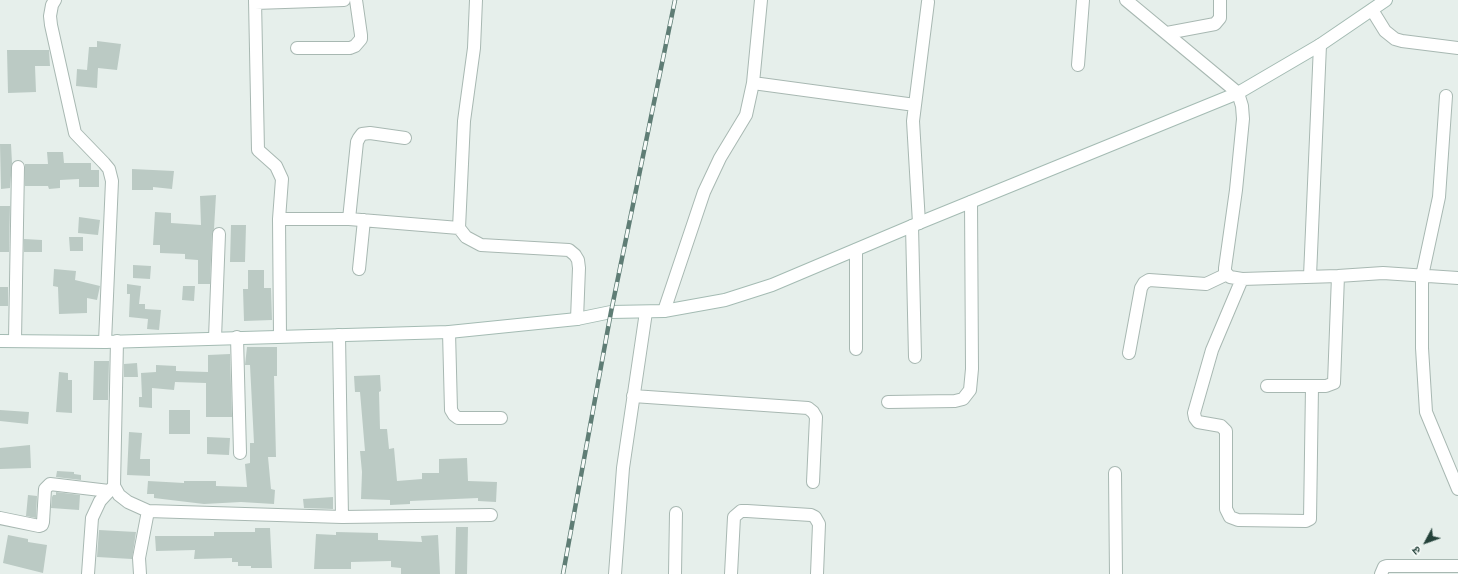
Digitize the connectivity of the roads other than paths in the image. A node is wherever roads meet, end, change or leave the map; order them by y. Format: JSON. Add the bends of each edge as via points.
{"nodes":[{"id":1,"x":55,"y":0,"type":"edge"},
{"id":2,"x":344,"y":0,"type":"edge"},
{"id":3,"x":356,"y":0,"type":"edge"},
{"id":4,"x":476,"y":0,"type":"edge"},
{"id":5,"x":761,"y":0,"type":"edge"},
{"id":6,"x":1083,"y":0,"type":"edge"},
{"id":7,"x":1126,"y":0,"type":"edge"},
{"id":8,"x":1220,"y":0,"type":"edge"},
{"id":9,"x":1386,"y":0,"type":"edge"},
{"id":10,"x":255,"y":2,"type":"edge"},
{"id":11,"x":928,"y":2,"type":"dead end"},
{"id":12,"x":1372,"y":10,"type":"junction"},
{"id":13,"x":1167,"y":33,"type":"junction"},
{"id":14,"x":1320,"y":45,"type":"junction"},
{"id":15,"x":297,"y":48,"type":"dead end"},
{"id":16,"x":1458,"y":48,"type":"edge"},
{"id":17,"x":1078,"y":65,"type":"dead end"},
{"id":18,"x":753,"y":83,"type":"junction"},
{"id":19,"x":1238,"y":93,"type":"junction"},
{"id":20,"x":1446,"y":96,"type":"dead end"},
{"id":21,"x":915,"y":105,"type":"junction"},
{"id":22,"x":405,"y":138,"type":"dead end"},
{"id":23,"x":18,"y":168,"type":"dead end"},
{"id":24,"x":971,"y":202,"type":"junction"},
{"id":25,"x":349,"y":218,"type":"junction"},
{"id":26,"x":279,"y":219,"type":"junction"},
{"id":27,"x":364,"y":220,"type":"junction"},
{"id":28,"x":916,"y":224,"type":"junction"},
{"id":29,"x":459,"y":228,"type":"junction"},
{"id":30,"x":219,"y":234,"type":"dead end"},
{"id":31,"x":856,"y":250,"type":"junction"},
{"id":32,"x":359,"y":269,"type":"dead end"},
{"id":33,"x":1227,"y":274,"type":"junction"},
{"id":34,"x":1310,"y":276,"type":"junction"},
{"id":35,"x":1338,"y":276,"type":"junction"},
{"id":36,"x":1422,"y":276,"type":"junction"},
{"id":37,"x":1458,"y":278,"type":"edge"},
{"id":38,"x":1242,"y":279,"type":"junction"},
{"id":39,"x":664,"y":311,"type":"junction"},
{"id":40,"x":646,"y":312,"type":"junction"},
{"id":41,"x":577,"y":318,"type":"junction"},
{"id":42,"x":449,"y":332,"type":"junction"},
{"id":43,"x":339,"y":335,"type":"junction"},
{"id":44,"x":280,"y":336,"type":"junction"},
{"id":45,"x":237,"y":337,"type":"junction"},
{"id":46,"x":214,"y":338,"type":"junction"},
{"id":47,"x":15,"y":340,"type":"junction"},
{"id":48,"x":0,"y":341,"type":"edge"},
{"id":49,"x":111,"y":342,"type":"junction"},
{"id":50,"x":856,"y":349,"type":"dead end"},
{"id":51,"x":1129,"y":352,"type":"dead end"},
{"id":52,"x":915,"y":357,"type":"dead end"},
{"id":53,"x":1267,"y":386,"type":"dead end"},
{"id":54,"x":1312,"y":387,"type":"junction"},
{"id":55,"x":633,"y":396,"type":"junction"},
{"id":56,"x":888,"y":402,"type":"dead end"},
{"id":57,"x":501,"y":418,"type":"dead end"},
{"id":58,"x":240,"y":453,"type":"dead end"},
{"id":59,"x":1115,"y":473,"type":"dead end"},
{"id":60,"x":813,"y":482,"type":"dead end"},
{"id":61,"x":111,"y":489,"type":"junction"},
{"id":62,"x":1458,"y":489,"type":"edge"},
{"id":63,"x":148,"y":511,"type":"junction"},
{"id":64,"x":676,"y":513,"type":"dead end"},
{"id":65,"x":491,"y":515,"type":"dead end"},
{"id":66,"x":0,"y":518,"type":"edge"},
{"id":67,"x":342,"y":518,"type":"junction"},
{"id":68,"x":1458,"y":566,"type":"edge"},
{"id":69,"x":88,"y":574,"type":"edge"},
{"id":70,"x":140,"y":574,"type":"edge"},
{"id":71,"x":614,"y":574,"type":"edge"},
{"id":72,"x":675,"y":574,"type":"edge"},
{"id":73,"x":731,"y":574,"type":"edge"},
{"id":74,"x":817,"y":574,"type":"edge"},
{"id":75,"x":1116,"y":574,"type":"edge"},
{"id":76,"x":1381,"y":574,"type":"edge"}],
"edges":[{"from":1,"to":49,"type":"street","via":[[50,25],[75,133],[109,169],[112,181]]},
{"from":2,"to":10,"type":"street"},
{"from":3,"to":15,"type":"street","via":[[361,39],[355,46]]},
{"from":4,"to":29,"type":"street","via":[[474,48],[464,120]]},
{"from":5,"to":18,"type":"street"},
{"from":6,"to":17,"type":"street"},
{"from":7,"to":13,"type":"street"},
{"from":8,"to":13,"type":"street","via":[[1220,18],[1215,24]]},
{"from":9,"to":12,"type":"street"},
{"from":10,"to":26,"type":"street","via":[[257,147],[260,154],[276,166],[281,174]]},
{"from":11,"to":21,"type":"street"},
{"from":12,"to":14,"type":"street"},
{"from":12,"to":16,"type":"street","via":[[1385,31],[1395,39]]},
{"from":13,"to":19,"type":"street"},
{"from":14,"to":19,"type":"street"},
{"from":14,"to":34,"type":"street"},
{"from":18,"to":21,"type":"street"},
{"from":18,"to":39,"type":"street","via":[[746,115],[720,158],[704,192]]},
{"from":19,"to":24,"type":"street"},
{"from":19,"to":33,"type":"street","via":[[1242,106],[1242,134],[1225,268]]},
{"from":20,"to":36,"type":"street","via":[[1439,196]]},
{"from":21,"to":28,"type":"street","via":[[912,133]]},
{"from":22,"to":25,"type":"street","via":[[370,133],[362,134],[359,138]]},
{"from":23,"to":47,"type":"street"},
{"from":24,"to":28,"type":"street"},
{"from":24,"to":56,"type":"street","via":[[970,390],[963,399],[955,401]]},
{"from":25,"to":26,"type":"street"},
{"from":25,"to":27,"type":"street"},
{"from":26,"to":44,"type":"street"},
{"from":27,"to":29,"type":"street"},
{"from":27,"to":32,"type":"street"},
{"from":28,"to":31,"type":"street"},
{"from":28,"to":52,"type":"street"},
{"from":29,"to":41,"type":"street","via":[[466,237],[481,245],[569,250],[575,255],[580,268]]},
{"from":30,"to":46,"type":"street"},
{"from":31,"to":39,"type":"street","via":[[765,287],[725,300]]},
{"from":31,"to":50,"type":"street"},
{"from":33,"to":38,"type":"street"},
{"from":33,"to":51,"type":"street","via":[[1206,284],[1149,280],[1144,282]]},
{"from":34,"to":35,"type":"street"},
{"from":34,"to":38,"type":"street"},
{"from":35,"to":36,"type":"street","via":[[1383,273]]},
{"from":35,"to":54,"type":"street","via":[[1335,379],[1331,385]]},
{"from":36,"to":37,"type":"street"},
{"from":36,"to":62,"type":"street","via":[[1422,348],[1426,412]]},
{"from":38,"to":54,"type":"street","via":[[1212,350],[1194,413],[1194,418],[1198,422],[1222,426],[1226,431],[1226,509],[1230,518],[1306,521],[1310,519]]},
{"from":39,"to":40,"type":"street"},
{"from":40,"to":41,"type":"street","via":[[611,312]]},
{"from":40,"to":55,"type":"street"},
{"from":41,"to":42,"type":"street"},
{"from":42,"to":43,"type":"street"},
{"from":42,"to":57,"type":"street","via":[[451,410],[454,415],[458,418]]},
{"from":43,"to":44,"type":"street"},
{"from":43,"to":67,"type":"street"},
{"from":44,"to":45,"type":"street"},
{"from":45,"to":46,"type":"street"},
{"from":45,"to":58,"type":"street"},
{"from":46,"to":49,"type":"street"},
{"from":47,"to":48,"type":"street"},
{"from":47,"to":49,"type":"street"},
{"from":49,"to":61,"type":"street"},
{"from":53,"to":54,"type":"street"},
{"from":55,"to":60,"type":"street","via":[[808,408],[816,417]]},
{"from":55,"to":71,"type":"street","via":[[622,468]]},
{"from":59,"to":75,"type":"street"},
{"from":61,"to":63,"type":"street","via":[[128,502]]},
{"from":61,"to":66,"type":"street","via":[[50,484],[45,489],[42,525]]},
{"from":61,"to":69,"type":"street","via":[[100,501],[92,518]]},
{"from":63,"to":67,"type":"street"},
{"from":63,"to":70,"type":"street","via":[[139,558]]},
{"from":64,"to":72,"type":"street"},
{"from":65,"to":67,"type":"street"},
{"from":68,"to":76,"type":"street","via":[[1387,566]]},
{"from":73,"to":74,"type":"street","via":[[734,517],[741,511],[747,511],[815,517],[819,524]]}]}
